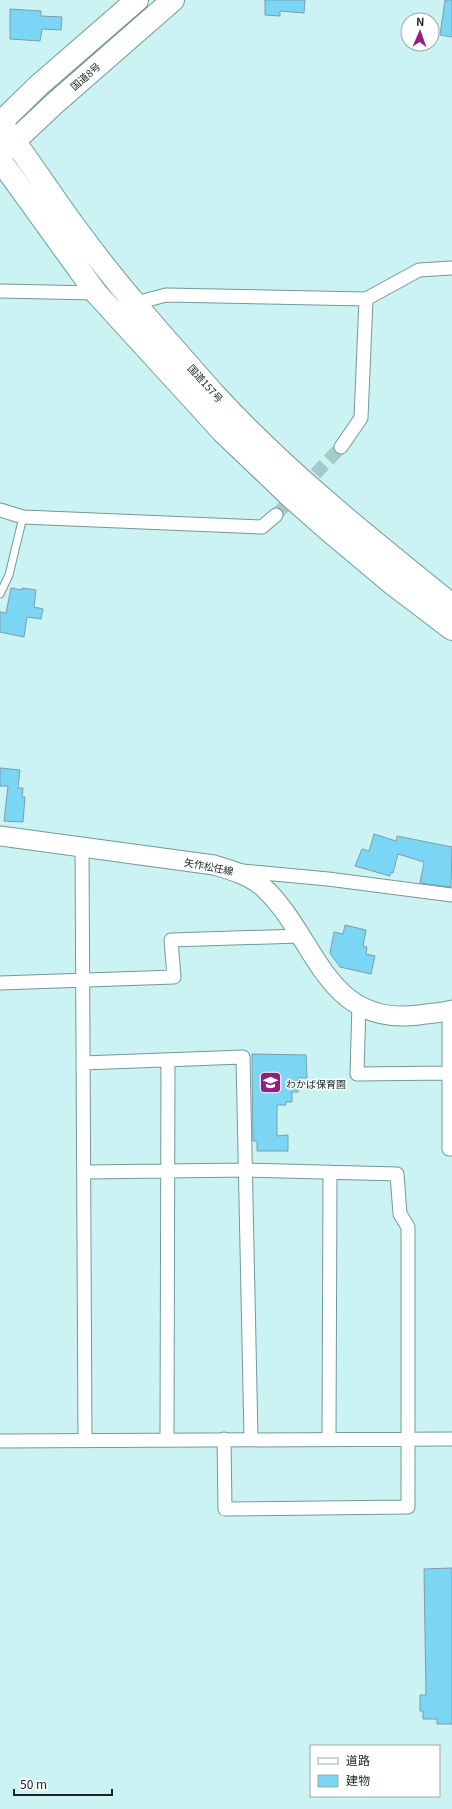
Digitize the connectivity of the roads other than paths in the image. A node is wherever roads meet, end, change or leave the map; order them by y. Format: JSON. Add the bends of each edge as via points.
{"nodes":[{"id":1,"x":137,"y":0,"type":"edge"},
{"id":2,"x":173,"y":0,"type":"edge"},
{"id":3,"x":0,"y":122,"type":"edge"},
{"id":4,"x":7,"y":148,"type":"edge"},
{"id":5,"x":0,"y":160,"type":"edge"},
{"id":6,"x":452,"y":268,"type":"edge"},
{"id":7,"x":0,"y":291,"type":"edge"},
{"id":8,"x":96,"y":293,"type":"junction"},
{"id":9,"x":366,"y":299,"type":"junction"},
{"id":10,"x":136,"y":303,"type":"junction"},
{"id":11,"x":341,"y":447,"type":"tunnel mouth"},
{"id":12,"x":0,"y":510,"type":"edge"},
{"id":13,"x":276,"y":515,"type":"tunnel mouth"},
{"id":14,"x":23,"y":517,"type":"junction"},
{"id":15,"x":0,"y":594,"type":"edge"},
{"id":16,"x":452,"y":605,"type":"edge"},
{"id":17,"x":452,"y":629,"type":"edge"},
{"id":18,"x":0,"y":836,"type":"edge"},
{"id":19,"x":82,"y":846,"type":"junction"},
{"id":20,"x":236,"y":871,"type":"junction"},
{"id":21,"x":452,"y":896,"type":"edge"},
{"id":22,"x":300,"y":936,"type":"junction"},
{"id":23,"x":83,"y":980,"type":"junction"},
{"id":24,"x":0,"y":983,"type":"edge"},
{"id":25,"x":359,"y":1004,"type":"junction"},
{"id":26,"x":450,"y":1010,"type":"edge"},
{"id":27,"x":168,"y":1060,"type":"junction"},
{"id":28,"x":83,"y":1063,"type":"junction"},
{"id":29,"x":449,"y":1073,"type":"junction"},
{"id":30,"x":452,"y":1149,"type":"edge"},
{"id":31,"x":245,"y":1170,"type":"junction"},
{"id":32,"x":168,"y":1171,"type":"junction"},
{"id":33,"x":85,"y":1172,"type":"junction"},
{"id":34,"x":330,"y":1172,"type":"junction"},
{"id":35,"x":251,"y":1438,"type":"junction"},
{"id":36,"x":452,"y":1438,"type":"edge"},
{"id":37,"x":224,"y":1439,"type":"junction"},
{"id":38,"x":329,"y":1439,"type":"junction"},
{"id":39,"x":407,"y":1439,"type":"junction"},
{"id":40,"x":167,"y":1440,"type":"junction"},
{"id":41,"x":0,"y":1441,"type":"edge"},
{"id":42,"x":85,"y":1441,"type":"junction"}],
"edges":[{"from":1,"to":3,"type":"highway"},
{"from":2,"to":4,"type":"highway","name":"国道8号"},
{"from":3,"to":4,"type":"highway","name":"国道157号"},
{"from":4,"to":10,"type":"highway","name":"国道157号"},
{"from":5,"to":8,"type":"highway","name":"国道157号"},
{"from":6,"to":9,"type":"street","via":[[419,270]]},
{"from":7,"to":8,"type":"street"},
{"from":8,"to":17,"type":"highway","name":"国道157号","via":[[223,432],[291,497],[394,585]]},
{"from":9,"to":10,"type":"street","via":[[166,295]]},
{"from":9,"to":11,"type":"street","via":[[361,418]]},
{"from":10,"to":16,"type":"highway","name":"国道157号","via":[[216,395],[271,452],[357,529]]},
{"from":12,"to":14,"type":"street"},
{"from":13,"to":14,"type":"street","via":[[262,527]]},
{"from":14,"to":15,"type":"lane","via":[[9,575]]},
{"from":18,"to":19,"type":"main road","name":"矢作松任線"},
{"from":19,"to":20,"type":"main road","name":"矢作松任線","via":[[214,865]]},
{"from":19,"to":23,"type":"street"},
{"from":20,"to":21,"type":"street","via":[[328,879]]},
{"from":20,"to":22,"type":"main road","name":"矢作松任線","via":[[262,886],[280,906]]},
{"from":22,"to":23,"type":"street","via":[[171,940],[174,977]]},
{"from":22,"to":25,"type":"main road","name":"矢作松任線","via":[[333,985],[346,998]]},
{"from":23,"to":24,"type":"street"},
{"from":23,"to":28,"type":"street"},
{"from":25,"to":26,"type":"main road","name":"矢作松任線","via":[[378,1014],[403,1017]]},
{"from":25,"to":29,"type":"street","via":[[357,1074]]},
{"from":26,"to":29,"type":"street"},
{"from":27,"to":28,"type":"street"},
{"from":27,"to":31,"type":"street","via":[[242,1057]]},
{"from":27,"to":32,"type":"street"},
{"from":28,"to":33,"type":"street"},
{"from":29,"to":30,"type":"street","via":[[449,1149]]},
{"from":31,"to":32,"type":"street"},
{"from":31,"to":34,"type":"street"},
{"from":31,"to":35,"type":"street"},
{"from":32,"to":33,"type":"street"},
{"from":32,"to":40,"type":"street"},
{"from":33,"to":42,"type":"street"},
{"from":34,"to":38,"type":"street"},
{"from":34,"to":39,"type":"street","via":[[397,1174],[400,1214],[408,1227]]},
{"from":35,"to":37,"type":"street"},
{"from":35,"to":38,"type":"street"},
{"from":36,"to":39,"type":"street"},
{"from":37,"to":39,"type":"street","via":[[225,1509],[408,1507]]},
{"from":37,"to":40,"type":"street"},
{"from":38,"to":39,"type":"street"},
{"from":40,"to":42,"type":"street"},
{"from":41,"to":42,"type":"street"}]}
